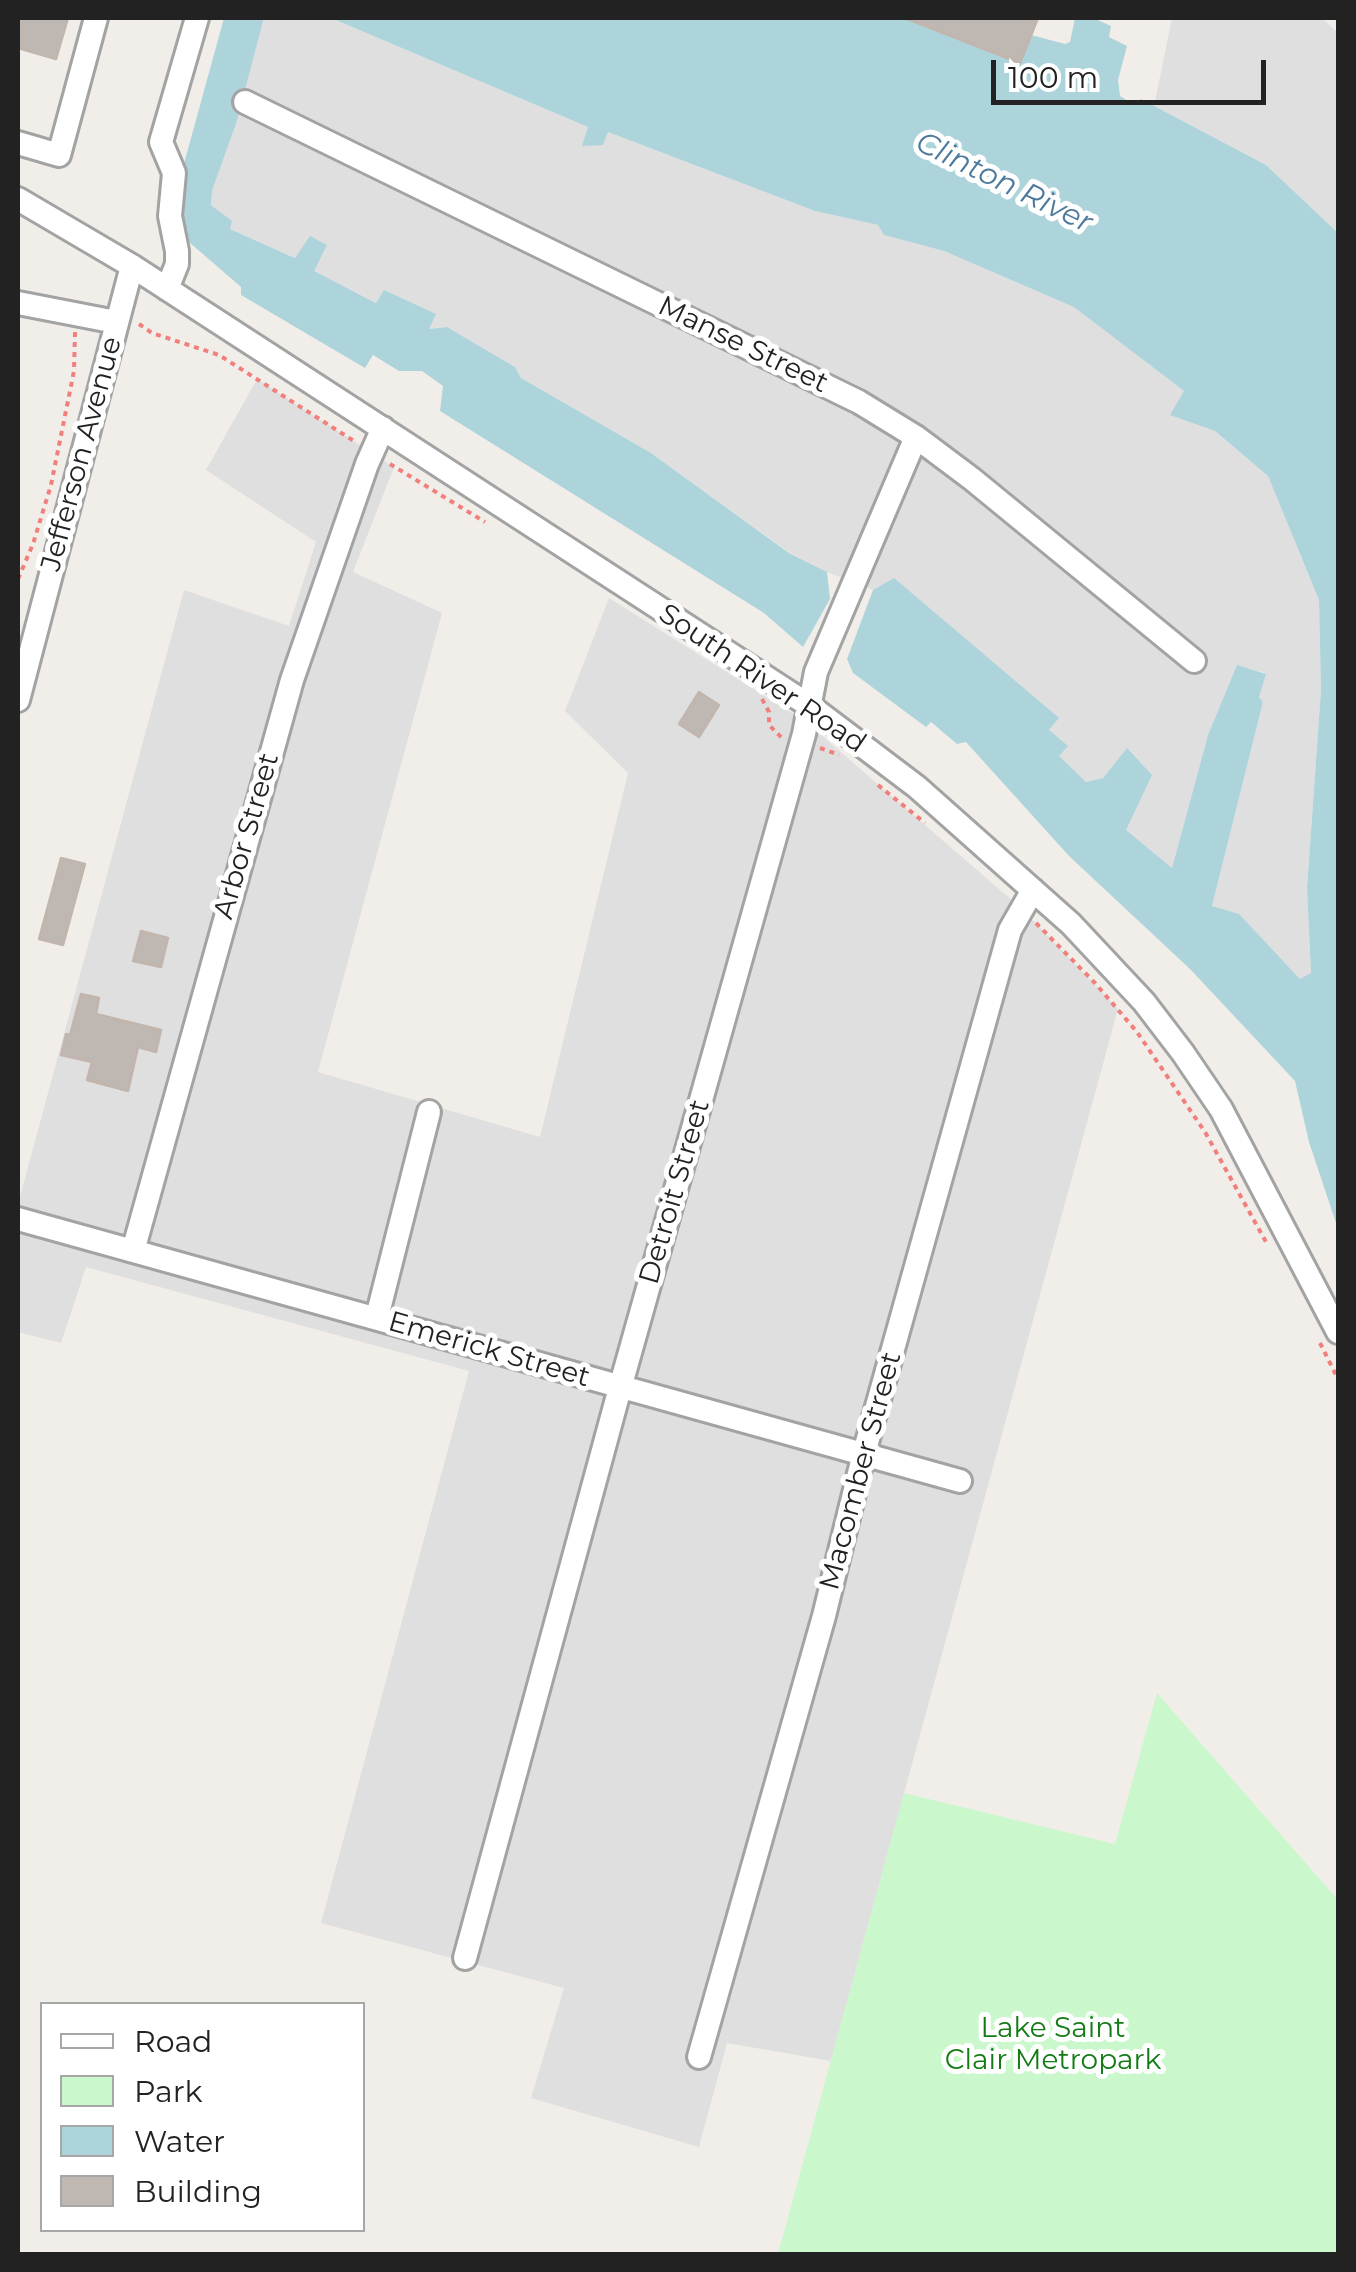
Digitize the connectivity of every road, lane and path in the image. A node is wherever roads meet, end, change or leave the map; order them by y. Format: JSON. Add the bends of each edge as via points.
{"nodes":[{"id":1,"x":96,"y":18,"type":"edge"},
{"id":2,"x":197,"y":18,"type":"edge"},
{"id":3,"x":245,"y":102,"type":"dead end"},
{"id":4,"x":18,"y":143,"type":"edge"},
{"id":5,"x":18,"y":199,"type":"edge"},
{"id":6,"x":132,"y":266,"type":"junction"},
{"id":7,"x":167,"y":289,"type":"junction"},
{"id":8,"x":18,"y":304,"type":"edge"},
{"id":9,"x":118,"y":317,"type":"junction"},
{"id":10,"x":76,"y":326,"type":"dead end"},
{"id":11,"x":383,"y":428,"type":"junction"},
{"id":12,"x":916,"y":437,"type":"junction"},
{"id":13,"x":372,"y":453,"type":"junction"},
{"id":14,"x":494,"y":527,"type":"dead end"},
{"id":15,"x":18,"y":579,"type":"edge"},
{"id":16,"x":1194,"y":661,"type":"dead end"},
{"id":17,"x":18,"y":700,"type":"edge"},
{"id":18,"x":810,"y":706,"type":"junction"},
{"id":19,"x":1033,"y":890,"type":"junction"},
{"id":20,"x":428,"y":1112,"type":"dead end"},
{"id":21,"x":18,"y":1219,"type":"edge"},
{"id":22,"x":133,"y":1251,"type":"junction"},
{"id":23,"x":377,"y":1317,"type":"junction"},
{"id":24,"x":1338,"y":1332,"type":"edge"},
{"id":25,"x":620,"y":1388,"type":"junction"},
{"id":26,"x":864,"y":1453,"type":"junction"},
{"id":27,"x":960,"y":1481,"type":"dead end"},
{"id":28,"x":465,"y":1958,"type":"dead end"},
{"id":29,"x":699,"y":2057,"type":"dead end"}],
"edges":[{"from":1,"to":4,"type":"street","via":[[59,155]]},
{"from":2,"to":7,"type":"street","via":[[161,142],[174,172],[170,216],[177,264]]},
{"from":3,"to":12,"type":"street","name":"Manse Street","via":[[859,402]]},
{"from":5,"to":6,"type":"street","name":"South River Road"},
{"from":6,"to":7,"type":"street","name":"South River Road"},
{"from":6,"to":9,"type":"street","name":"Jefferson Avenue"},
{"from":7,"to":11,"type":"street","name":"South River Road"},
{"from":8,"to":9,"type":"street"},
{"from":9,"to":13,"type":"path","via":[[219,354]]},
{"from":9,"to":17,"type":"street","name":"Jefferson Avenue"},
{"from":10,"to":15,"type":"path","via":[[74,371],[51,485]]},
{"from":11,"to":13,"type":"street","name":"Arbor Street"},
{"from":11,"to":18,"type":"street","name":"South River Road","via":[[580,568]]},
{"from":12,"to":16,"type":"street","name":"Manse Street"},
{"from":12,"to":18,"type":"street","name":"Detroit Street","via":[[816,672]]},
{"from":13,"to":14,"type":"path"},
{"from":13,"to":22,"type":"street","name":"Arbor Street","via":[[292,680]]},
{"from":18,"to":19,"type":"street","name":"South River Road","via":[[918,787]]},
{"from":18,"to":25,"type":"street","name":"Detroit Street"},
{"from":19,"to":24,"type":"street","name":"South River Road","via":[[1110,966],[1183,1053],[1229,1123]]},
{"from":19,"to":26,"type":"street","name":"Macomber Street","via":[[1010,930]]},
{"from":20,"to":23,"type":"street"},
{"from":21,"to":22,"type":"street","name":"Emerick Street"},
{"from":22,"to":23,"type":"street","name":"Emerick Street"},
{"from":23,"to":25,"type":"street","name":"Emerick Street"},
{"from":25,"to":26,"type":"street","name":"Emerick Street"},
{"from":25,"to":28,"type":"street","name":"Detroit Street"},
{"from":26,"to":27,"type":"street","name":"Emerick Street"},
{"from":26,"to":29,"type":"street","name":"Macomber Street"}]}
